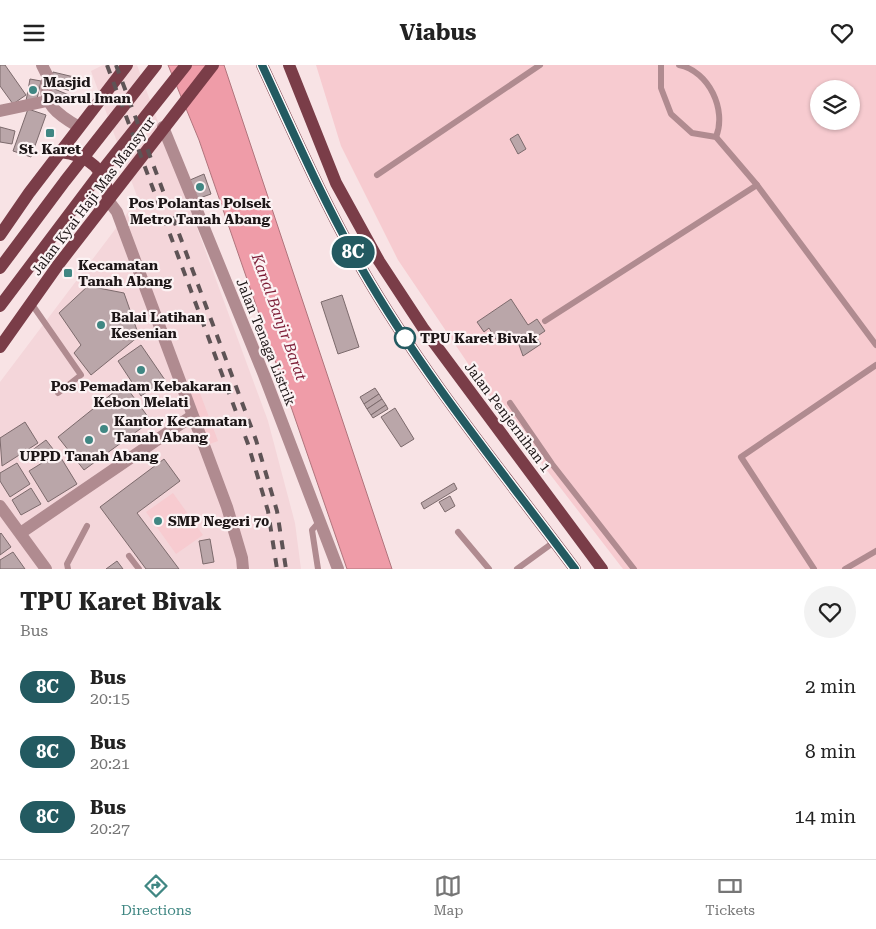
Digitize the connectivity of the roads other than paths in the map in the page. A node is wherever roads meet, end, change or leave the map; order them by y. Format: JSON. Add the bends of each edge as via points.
{"nodes":[{"id":1,"x":42,"y":65,"type":"edge"},
{"id":2,"x":127,"y":65,"type":"edge"},
{"id":3,"x":156,"y":65,"type":"edge"},
{"id":4,"x":186,"y":65,"type":"edge"},
{"id":5,"x":213,"y":65,"type":"edge"},
{"id":6,"x":262,"y":65,"type":"edge"},
{"id":7,"x":289,"y":65,"type":"edge"},
{"id":8,"x":540,"y":65,"type":"edge"},
{"id":9,"x":661,"y":65,"type":"edge"},
{"id":10,"x":679,"y":65,"type":"edge"},
{"id":11,"x":48,"y":101,"type":"junction"},
{"id":12,"x":0,"y":111,"type":"edge"},
{"id":13,"x":167,"y":122,"type":"junction"},
{"id":14,"x":79,"y":127,"type":"junction"},
{"id":15,"x":716,"y":137,"type":"junction"},
{"id":16,"x":60,"y":152,"type":"junction"},
{"id":17,"x":377,"y":175,"type":"dead end"},
{"id":18,"x":757,"y":185,"type":"junction"},
{"id":19,"x":108,"y":200,"type":"junction"},
{"id":20,"x":0,"y":235,"type":"edge"},
{"id":21,"x":0,"y":268,"type":"edge"},
{"id":22,"x":32,"y":303,"type":"junction"},
{"id":23,"x":0,"y":306,"type":"edge"},
{"id":24,"x":545,"y":321,"type":"dead end"},
{"id":25,"x":876,"y":345,"type":"edge"},
{"id":26,"x":0,"y":347,"type":"edge"},
{"id":27,"x":876,"y":365,"type":"edge"},
{"id":28,"x":457,"y":373,"type":"junction"},
{"id":29,"x":439,"y":386,"type":"junction"},
{"id":30,"x":58,"y":393,"type":"dead end"},
{"id":31,"x":474,"y":395,"type":"junction"},
{"id":32,"x":510,"y":403,"type":"dead end"},
{"id":33,"x":456,"y":408,"type":"junction"},
{"id":34,"x":192,"y":417,"type":"junction"},
{"id":35,"x":0,"y":506,"type":"edge"},
{"id":36,"x":320,"y":520,"type":"junction"},
{"id":37,"x":86,"y":526,"type":"dead end"},
{"id":38,"x":458,"y":532,"type":"dead end"},
{"id":39,"x":22,"y":533,"type":"junction"},
{"id":40,"x":554,"y":542,"type":"junction"},
{"id":41,"x":876,"y":551,"type":"edge"},
{"id":42,"x":130,"y":556,"type":"dead end"},
{"id":43,"x":46,"y":569,"type":"edge"},
{"id":44,"x":68,"y":569,"type":"edge"},
{"id":45,"x":139,"y":569,"type":"edge"},
{"id":46,"x":242,"y":569,"type":"edge"},
{"id":47,"x":318,"y":569,"type":"edge"},
{"id":48,"x":338,"y":569,"type":"edge"},
{"id":49,"x":488,"y":569,"type":"edge"},
{"id":50,"x":517,"y":569,"type":"edge"},
{"id":51,"x":574,"y":569,"type":"edge"},
{"id":52,"x":602,"y":569,"type":"edge"},
{"id":53,"x":634,"y":569,"type":"edge"},
{"id":54,"x":814,"y":569,"type":"edge"},
{"id":55,"x":845,"y":569,"type":"edge"}],
"edges":[{"from":1,"to":11,"type":"street","via":[[48,77],[44,90]]},
{"from":2,"to":14,"type":"main road"},
{"from":3,"to":21,"type":"main road"},
{"from":4,"to":23,"type":"main road","name":"Jalan Kyai Haji Mas Mansyur"},
{"from":5,"to":13,"type":"main road","name":"Jalan Kyai Haji Mas Mansyur"},
{"from":6,"to":29,"type":"main road","via":[[320,192],[362,270]]},
{"from":7,"to":28,"type":"main road","name":"Jalan Penjernihan 1","via":[[336,183],[384,268]]},
{"from":8,"to":17,"type":"lane"},
{"from":9,"to":15,"type":"lane","via":[[661,88],[671,115],[692,133]]},
{"from":10,"to":15,"type":"lane","via":[[697,73],[716,99],[720,127]]},
{"from":11,"to":12,"type":"street"},
{"from":11,"to":14,"type":"street"},
{"from":13,"to":19,"type":"main road","name":"Jalan Kyai Haji Mas Mansyur"},
{"from":13,"to":36,"type":"street","name":"Jalan Tenaga Listrik"},
{"from":14,"to":16,"type":"main road"},
{"from":15,"to":18,"type":"lane"},
{"from":16,"to":19,"type":"main road","via":[[74,154],[95,165],[106,183]]},
{"from":16,"to":20,"type":"main road"},
{"from":18,"to":24,"type":"lane"},
{"from":18,"to":25,"type":"lane"},
{"from":19,"to":22,"type":"main road","name":"Jalan Kyai Haji Mas Mansyur"},
{"from":19,"to":34,"type":"street","via":[[116,212]]},
{"from":22,"to":26,"type":"main road","name":"Jalan Kyai Haji Mas Mansyur"},
{"from":22,"to":30,"type":"lane","via":[[81,375]]},
{"from":27,"to":54,"type":"lane","via":[[741,457]]},
{"from":28,"to":29,"type":"main road"},
{"from":28,"to":31,"type":"main road","name":"Jalan Penjernihan 1"},
{"from":29,"to":33,"type":"main road"},
{"from":31,"to":33,"type":"main road"},
{"from":31,"to":52,"type":"main road","name":"Jalan Penjernihan 1"},
{"from":32,"to":53,"type":"lane"},
{"from":33,"to":40,"type":"main road"},
{"from":34,"to":39,"type":"street"},
{"from":34,"to":46,"type":"street","via":[[227,507],[242,558]]},
{"from":35,"to":39,"type":"street"},
{"from":36,"to":47,"type":"lane","via":[[312,530]]},
{"from":36,"to":48,"type":"street","name":"Jalan Tenaga Listrik"},
{"from":37,"to":44,"type":"lane","via":[[67,564]]},
{"from":38,"to":49,"type":"lane"},
{"from":39,"to":43,"type":"street"},
{"from":40,"to":50,"type":"lane"},
{"from":40,"to":51,"type":"main road"},
{"from":41,"to":55,"type":"lane"},
{"from":42,"to":45,"type":"lane"}]}
